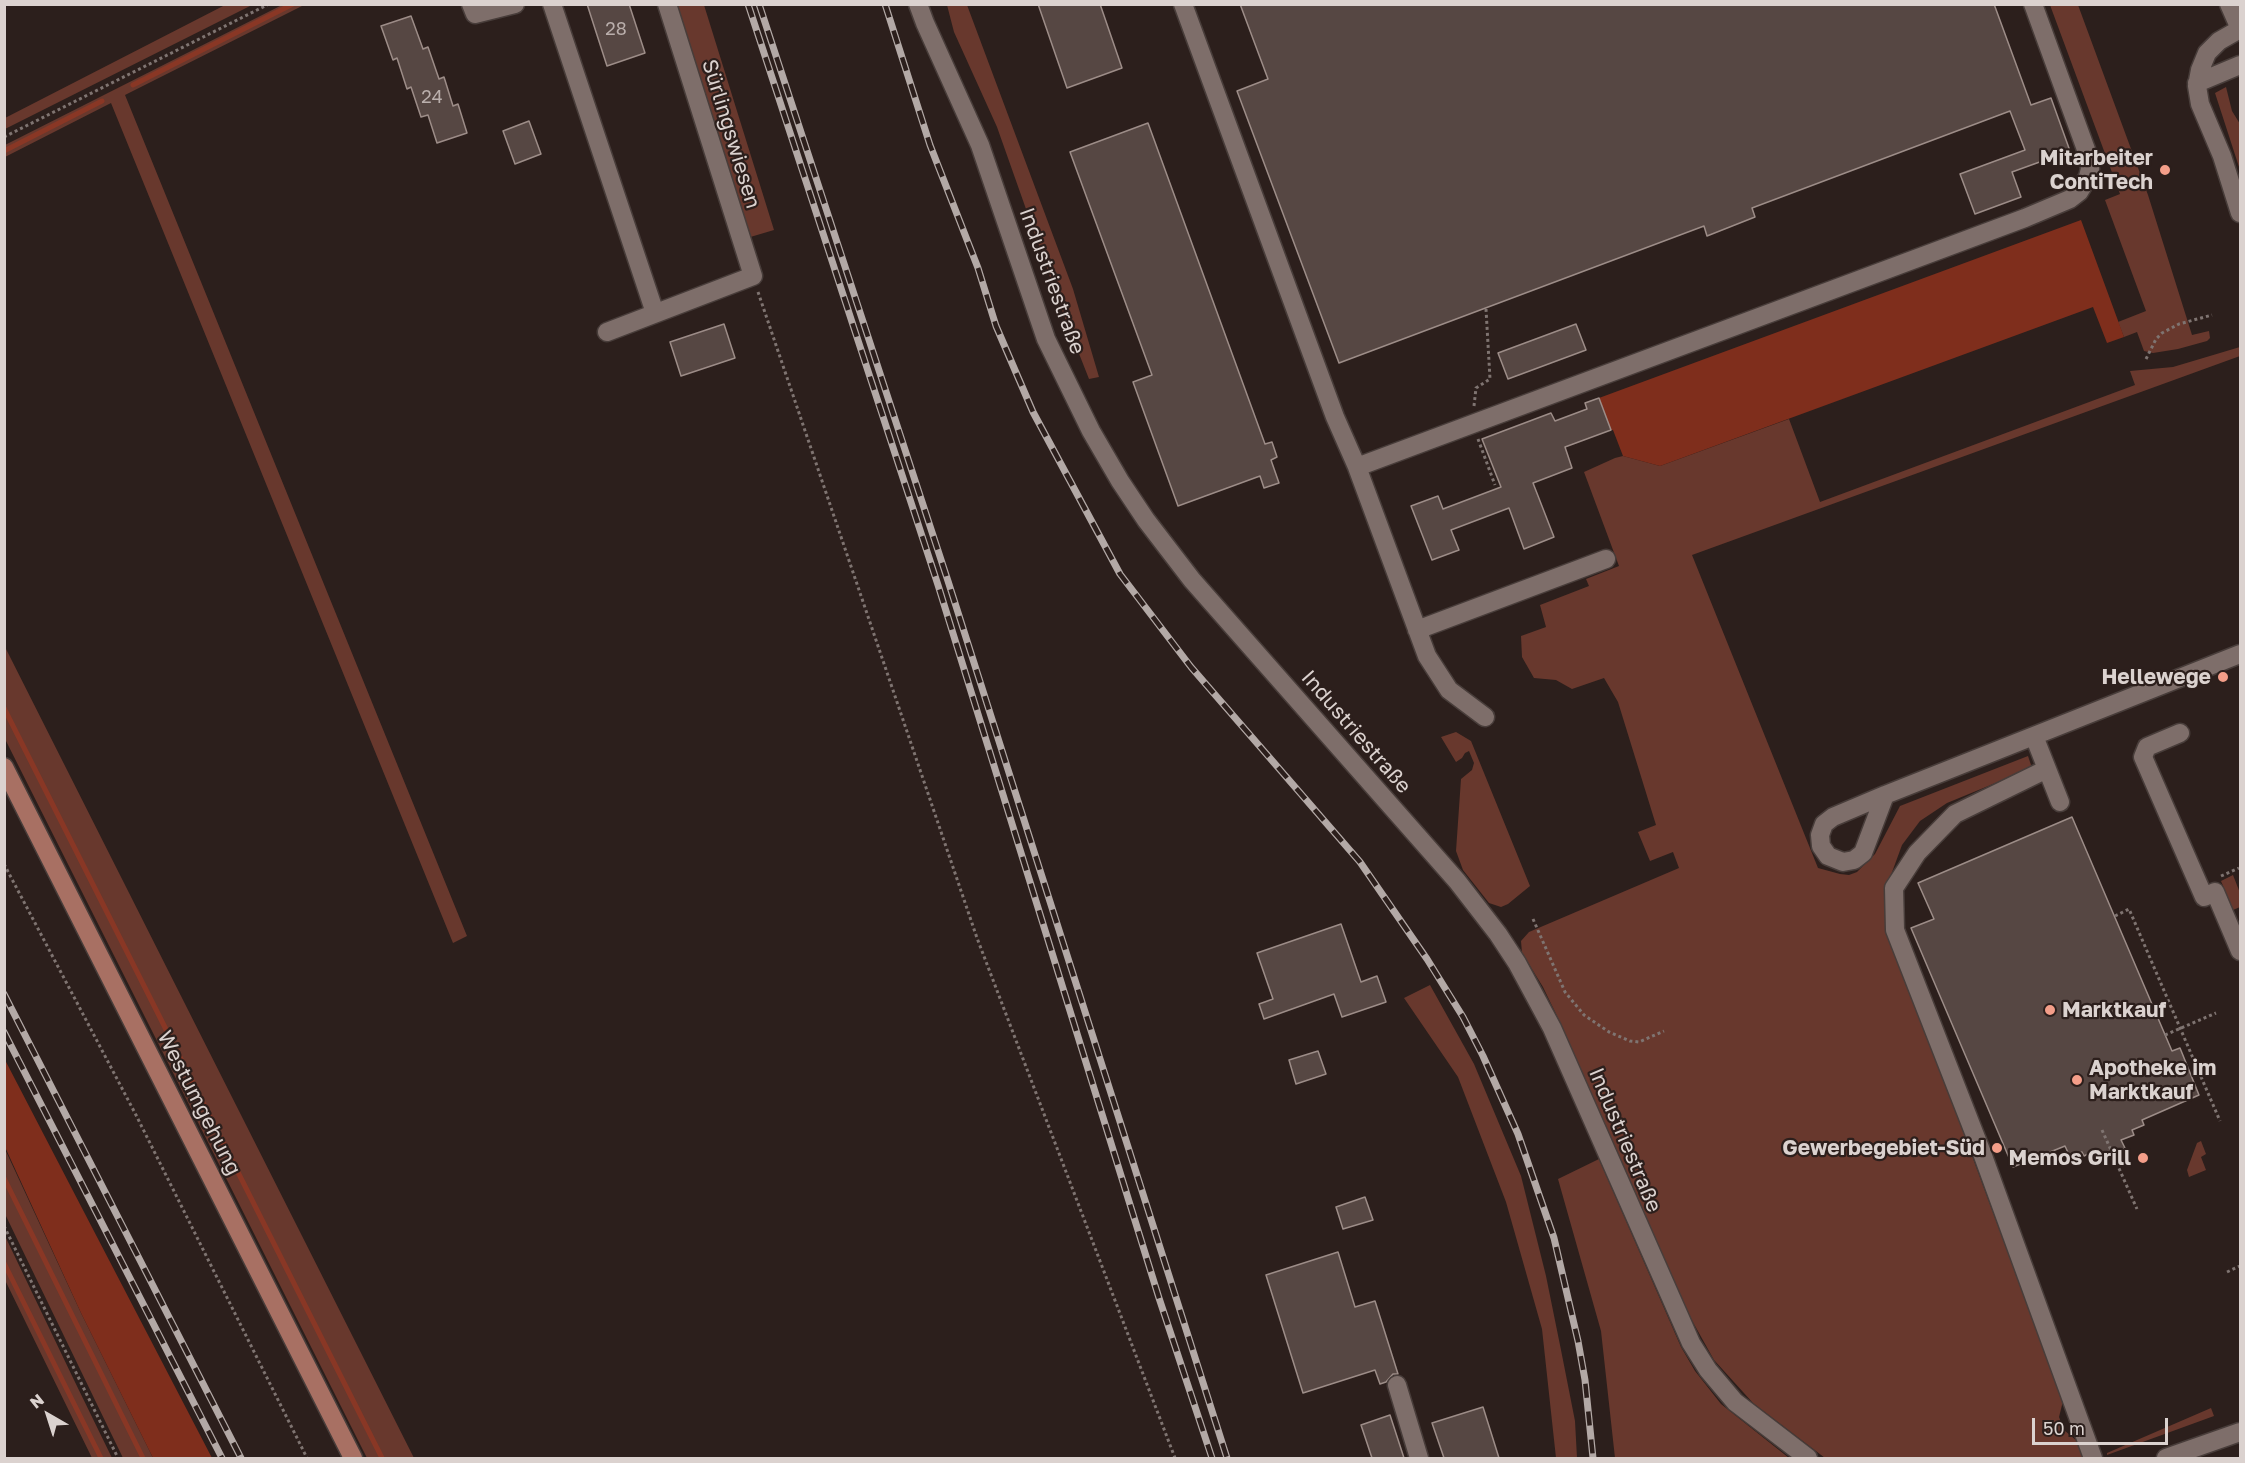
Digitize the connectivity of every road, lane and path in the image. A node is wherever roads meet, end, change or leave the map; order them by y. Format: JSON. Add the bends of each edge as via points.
{"nodes":[{"id":1,"x":268,"y":4,"type":"edge"},
{"id":2,"x":471,"y":4,"type":"edge"},
{"id":3,"x":514,"y":4,"type":"edge"},
{"id":4,"x":552,"y":4,"type":"edge"},
{"id":5,"x":667,"y":4,"type":"edge"},
{"id":6,"x":918,"y":4,"type":"edge"},
{"id":7,"x":1183,"y":4,"type":"edge"},
{"id":8,"x":2033,"y":4,"type":"edge"},
{"id":9,"x":2229,"y":4,"type":"edge"},
{"id":10,"x":2240,"y":29,"type":"edge"},
{"id":11,"x":2241,"y":65,"type":"edge"},
{"id":12,"x":2198,"y":83,"type":"junction"},
{"id":13,"x":4,"y":137,"type":"edge"},
{"id":14,"x":2241,"y":213,"type":"edge"},
{"id":15,"x":753,"y":276,"type":"junction"},
{"id":16,"x":1486,"y":309,"type":"dead end"},
{"id":17,"x":655,"y":314,"type":"junction"},
{"id":18,"x":2212,"y":315,"type":"dead end"},
{"id":19,"x":607,"y":332,"type":"dead end"},
{"id":20,"x":2146,"y":359,"type":"dead end"},
{"id":21,"x":1474,"y":423,"type":"junction"},
{"id":22,"x":1357,"y":467,"type":"junction"},
{"id":23,"x":1495,"y":485,"type":"dead end"},
{"id":24,"x":1606,"y":559,"type":"dead end"},
{"id":25,"x":1417,"y":630,"type":"junction"},
{"id":26,"x":2241,"y":654,"type":"edge"},
{"id":27,"x":1485,"y":717,"type":"dead end"},
{"id":28,"x":2180,"y":733,"type":"dead end"},
{"id":29,"x":2034,"y":736,"type":"junction"},
{"id":30,"x":4,"y":767,"type":"edge"},
{"id":31,"x":2047,"y":769,"type":"junction"},
{"id":32,"x":1885,"y":795,"type":"dead end"},
{"id":33,"x":2060,"y":802,"type":"dead end"},
{"id":34,"x":4,"y":864,"type":"edge"},
{"id":35,"x":2115,"y":916,"type":"dead end"},
{"id":36,"x":1533,"y":919,"type":"dead end"},
{"id":37,"x":2241,"y":951,"type":"edge"},
{"id":38,"x":2216,"y":1013,"type":"dead end"},
{"id":39,"x":2180,"y":1028,"type":"junction"},
{"id":40,"x":1664,"y":1031,"type":"dead end"},
{"id":41,"x":2165,"y":1035,"type":"dead end"},
{"id":42,"x":2220,"y":1121,"type":"dead end"},
{"id":43,"x":2102,"y":1130,"type":"dead end"},
{"id":44,"x":2137,"y":1209,"type":"dead end"},
{"id":45,"x":4,"y":1226,"type":"edge"},
{"id":46,"x":2241,"y":1266,"type":"edge"},
{"id":47,"x":2227,"y":1272,"type":"dead end"},
{"id":48,"x":1397,"y":1384,"type":"dead end"},
{"id":49,"x":2241,"y":1432,"type":"edge"},
{"id":50,"x":118,"y":1458,"type":"edge"},
{"id":51,"x":307,"y":1458,"type":"edge"},
{"id":52,"x":353,"y":1458,"type":"edge"},
{"id":53,"x":1175,"y":1458,"type":"edge"},
{"id":54,"x":1419,"y":1458,"type":"edge"},
{"id":55,"x":1808,"y":1458,"type":"edge"},
{"id":56,"x":2093,"y":1458,"type":"edge"},
{"id":57,"x":2166,"y":1458,"type":"edge"}],
"edges":[{"from":1,"to":13,"type":"path"},
{"from":2,"to":3,"type":"street","via":[[475,14]]},
{"from":4,"to":17,"type":"street"},
{"from":5,"to":15,"type":"street","name":"Sürlingswiesen"},
{"from":6,"to":55,"type":"street","name":"Industriestraße","via":[[981,145],[1046,339],[1120,481],[1192,580],[1458,881],[1498,934],[1552,1028],[1691,1343],[1735,1402]]},
{"from":7,"to":22,"type":"street"},
{"from":8,"to":21,"type":"street","via":[[2088,154],[2088,177],[2070,199]]},
{"from":9,"to":10,"type":"street"},
{"from":10,"to":12,"type":"street","via":[[2207,53]]},
{"from":11,"to":12,"type":"street"},
{"from":12,"to":14,"type":"street","via":[[2200,104]]},
{"from":15,"to":17,"type":"street"},
{"from":15,"to":53,"type":"path","via":[[977,938]]},
{"from":16,"to":21,"type":"path","via":[[1490,379],[1476,388]]},
{"from":17,"to":19,"type":"street"},
{"from":18,"to":20,"type":"path","via":[[2178,324],[2162,333]]},
{"from":21,"to":22,"type":"street"},
{"from":21,"to":23,"type":"path"},
{"from":22,"to":25,"type":"street"},
{"from":24,"to":25,"type":"street"},
{"from":25,"to":27,"type":"street","via":[[1427,656],[1449,690]]},
{"from":26,"to":29,"type":"street"},
{"from":28,"to":37,"type":"street","via":[[2148,747],[2143,757],[2204,897],[2215,892]]},
{"from":29,"to":31,"type":"street"},
{"from":29,"to":32,"type":"street"},
{"from":30,"to":52,"type":"main road","name":"Westumgehung"},
{"from":31,"to":33,"type":"street"},
{"from":31,"to":56,"type":"street","via":[[1955,814],[1917,852],[1894,888],[1895,930]]},
{"from":34,"to":51,"type":"path","via":[[142,1125]]},
{"from":35,"to":39,"type":"path","via":[[2129,909]]},
{"from":36,"to":40,"type":"path","via":[[1565,992],[1584,1014],[1629,1041],[1639,1042]]},
{"from":38,"to":39,"type":"path"},
{"from":39,"to":41,"type":"path"},
{"from":39,"to":42,"type":"path"},
{"from":43,"to":44,"type":"path"},
{"from":45,"to":50,"type":"path"},
{"from":46,"to":47,"type":"path"},
{"from":48,"to":54,"type":"street"},
{"from":49,"to":57,"type":"street"}]}
